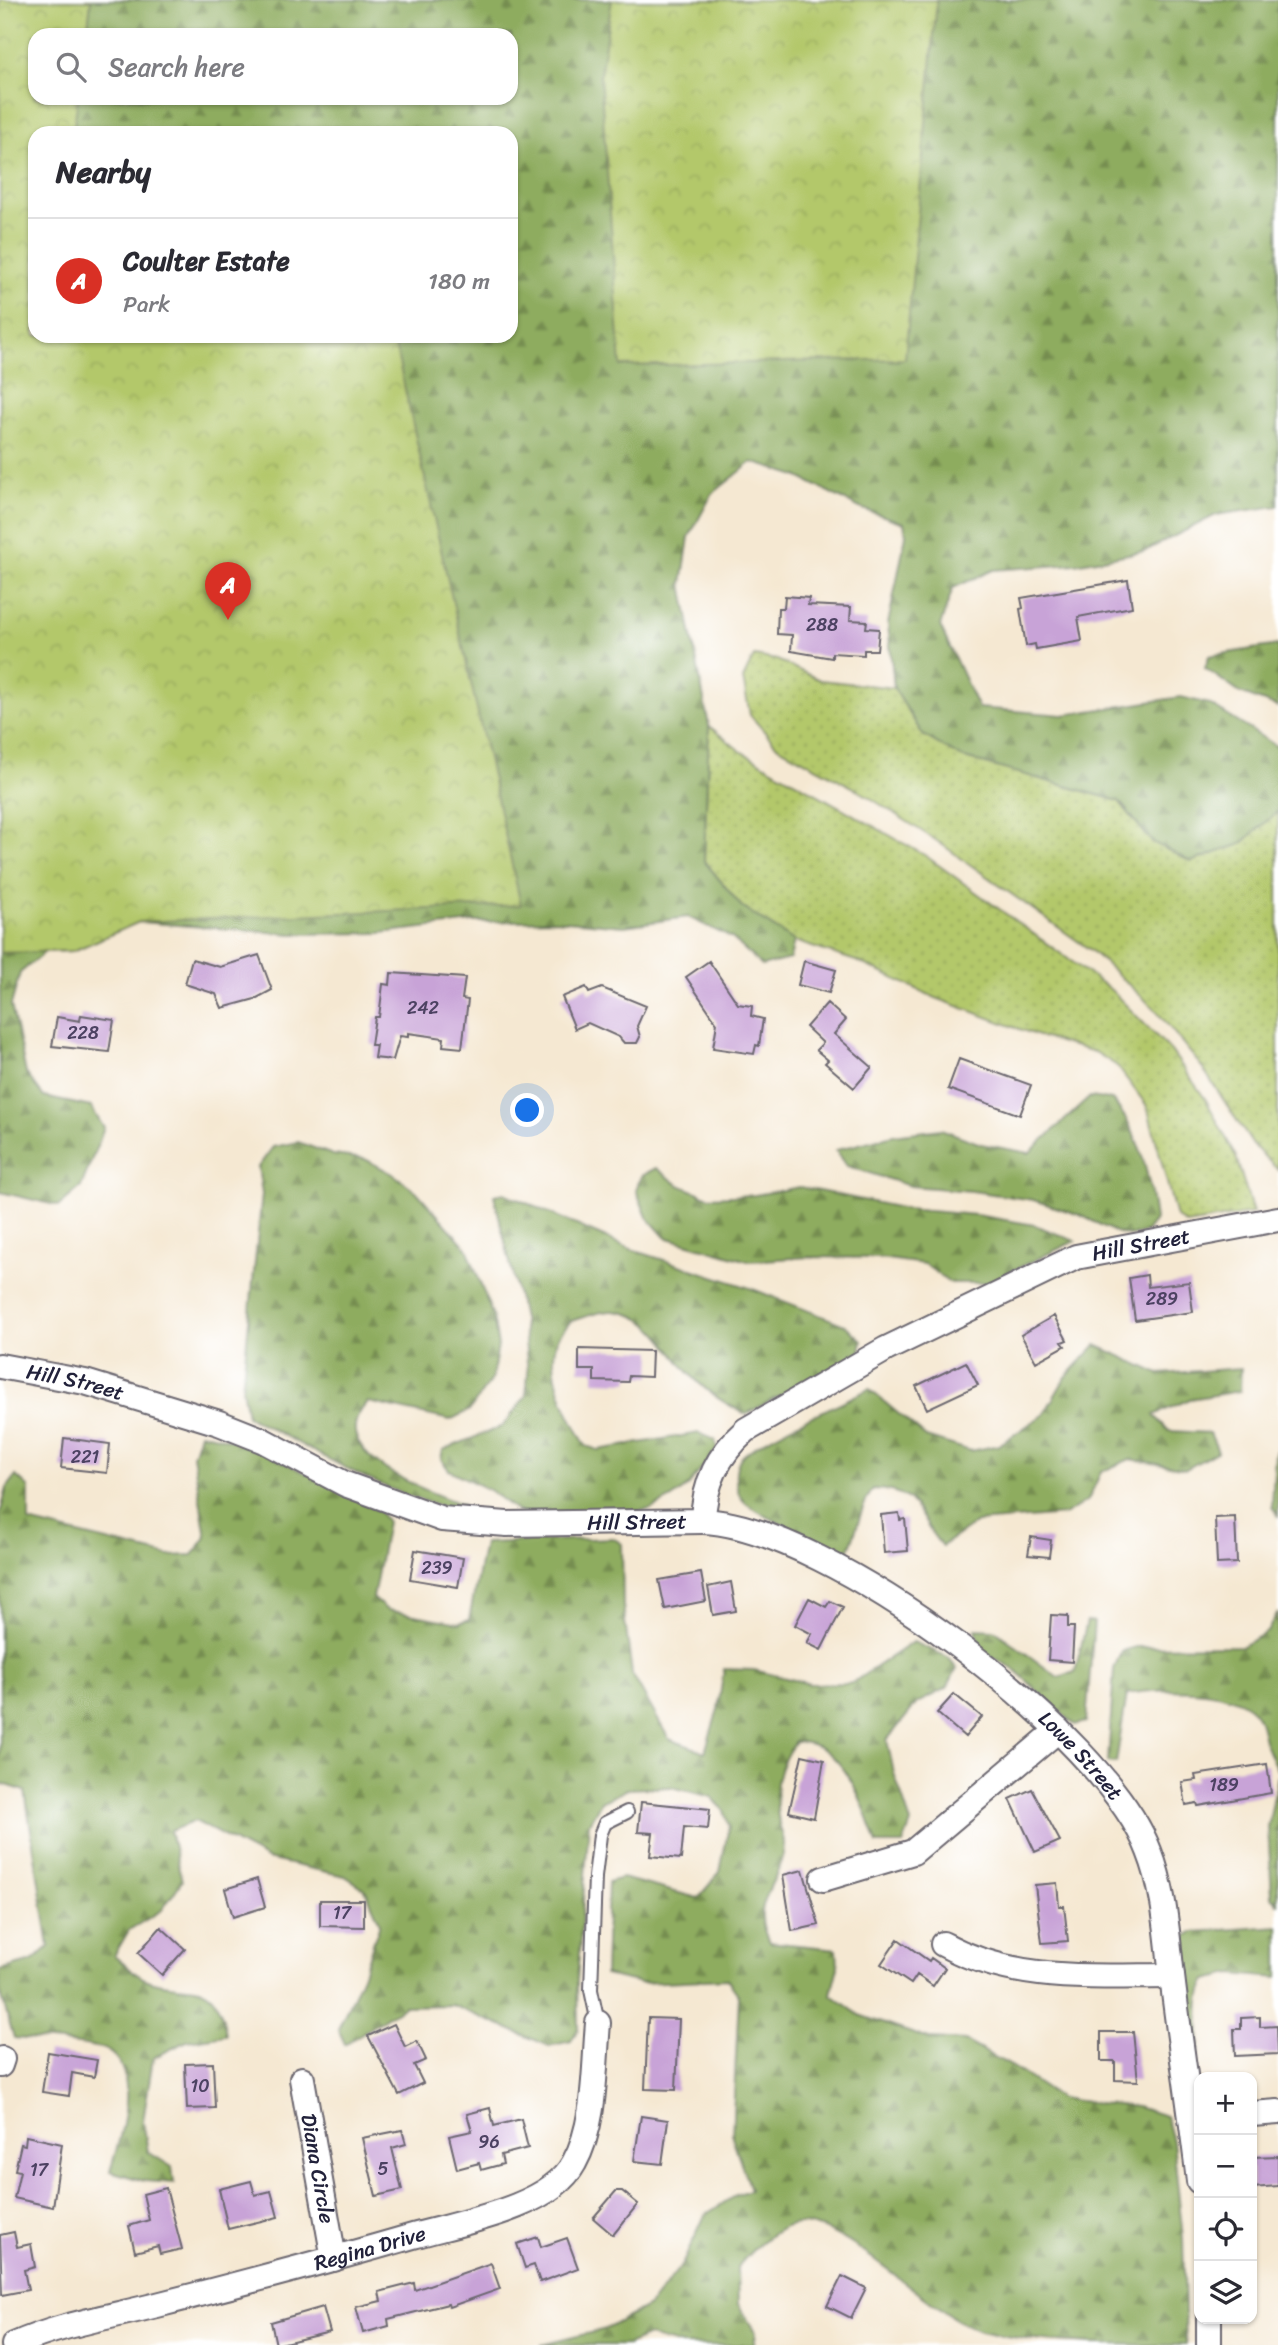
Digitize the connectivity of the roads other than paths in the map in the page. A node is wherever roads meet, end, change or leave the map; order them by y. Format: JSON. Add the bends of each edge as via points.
{"nodes":[{"id":1,"x":1278,"y":1219,"type":"edge"},
{"id":2,"x":0,"y":1366,"type":"edge"},
{"id":3,"x":703,"y":1521,"type":"junction"},
{"id":4,"x":1058,"y":1730,"type":"junction"},
{"id":5,"x":627,"y":1812,"type":"dead end"},
{"id":6,"x":823,"y":1880,"type":"dead end"},
{"id":7,"x":943,"y":1944,"type":"dead end"},
{"id":8,"x":1172,"y":1976,"type":"junction"},
{"id":9,"x":598,"y":2023,"type":"joint"},
{"id":10,"x":302,"y":2079,"type":"dead end"},
{"id":11,"x":1194,"y":2106,"type":"edge"},
{"id":12,"x":1278,"y":2112,"type":"edge"},
{"id":13,"x":1257,"y":2114,"type":"edge"},
{"id":14,"x":334,"y":2259,"type":"junction"},
{"id":15,"x":1209,"y":2324,"type":"edge"},
{"id":16,"x":14,"y":2345,"type":"edge"},
{"id":17,"x":1209,"y":2345,"type":"edge"}],
"edges":[{"from":1,"to":3,"type":"street","name":"Hill Street","via":[[1076,1257],[886,1349],[732,1442],[704,1495]]},
{"from":2,"to":3,"type":"street","name":"Hill Street","via":[[96,1385],[208,1419],[262,1440],[345,1484],[442,1518],[507,1524]]},
{"from":3,"to":4,"type":"street","name":"Lowe Street","via":[[749,1529],[836,1567],[947,1636]]},
{"from":4,"to":6,"type":"street","via":[[913,1853]]},
{"from":4,"to":8,"type":"street","name":"Lowe Street","via":[[1133,1817],[1150,1852],[1167,1920]]},
{"from":5,"to":9,"type":"lane","via":[[605,1823],[600,1835],[591,1990]]},
{"from":7,"to":8,"type":"street","via":[[1000,1968],[1047,1976]]},
{"from":8,"to":11,"type":"street","name":"Lowe Street"},
{"from":9,"to":14,"type":"street","name":"Regina Drive","via":[[584,2137],[574,2164],[560,2181],[506,2210]]},
{"from":10,"to":14,"type":"street","name":"Diana Circle"},
{"from":12,"to":13,"type":"street"},
{"from":14,"to":16,"type":"street","name":"Regina Drive"},
{"from":15,"to":17,"type":"street"}]}
